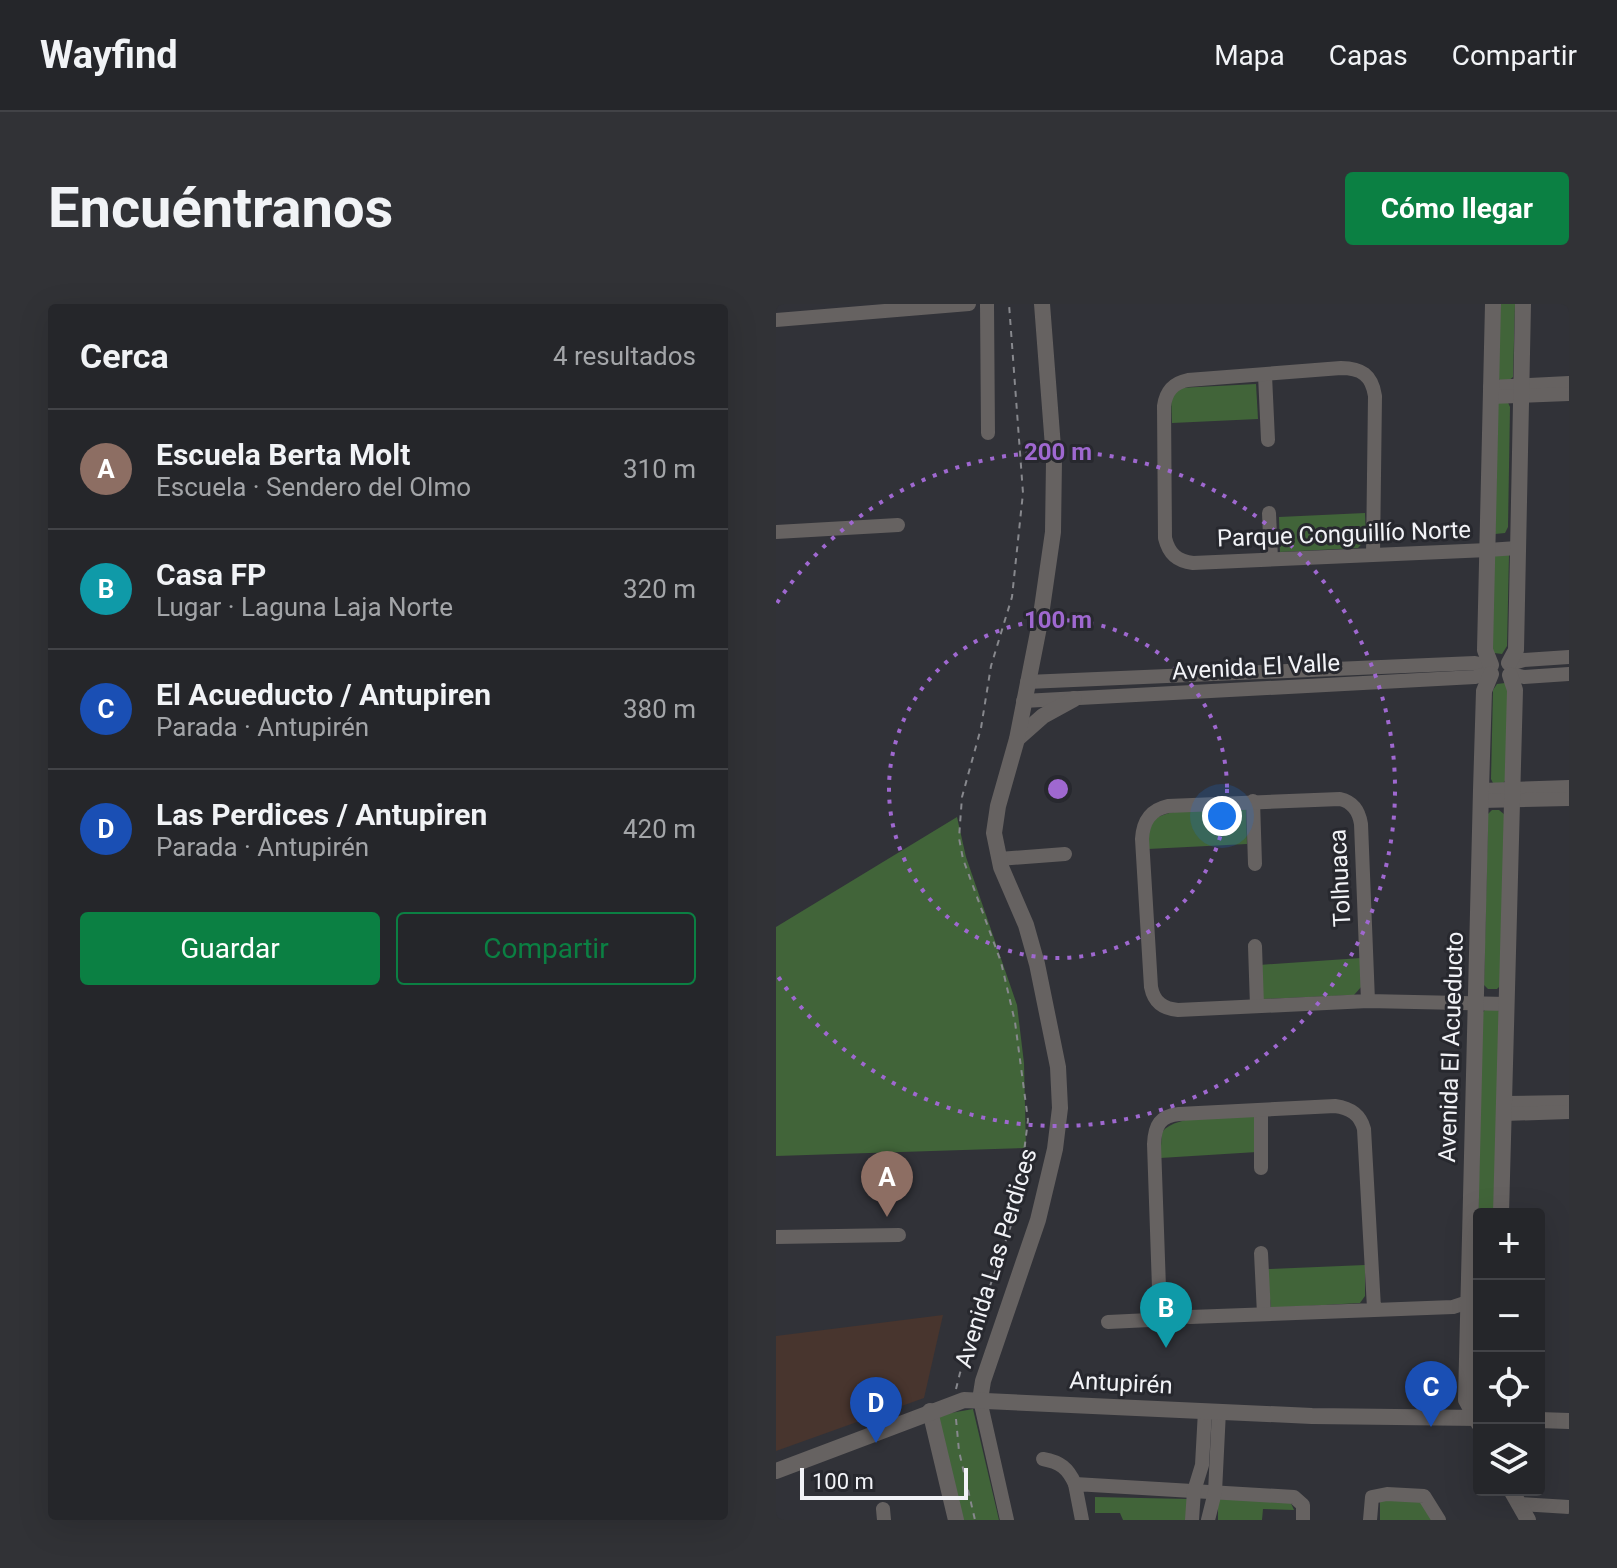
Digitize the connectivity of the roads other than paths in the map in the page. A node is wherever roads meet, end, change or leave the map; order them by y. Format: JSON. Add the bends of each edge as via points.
{"nodes":[{"id":1,"x":969,"y":304,"type":"edge"},
{"id":2,"x":987,"y":304,"type":"edge"},
{"id":3,"x":1042,"y":304,"type":"edge"},
{"id":4,"x":1493,"y":304,"type":"edge"},
{"id":5,"x":1523,"y":304,"type":"edge"},
{"id":6,"x":776,"y":320,"type":"edge"},
{"id":7,"x":1265,"y":375,"type":"junction"},
{"id":8,"x":1569,"y":383,"type":"edge"},
{"id":9,"x":1521,"y":390,"type":"junction"},
{"id":10,"x":1490,"y":392,"type":"junction"},
{"id":11,"x":1569,"y":394,"type":"edge"},
{"id":12,"x":988,"y":433,"type":"dead end"},
{"id":13,"x":1268,"y":440,"type":"dead end"},
{"id":14,"x":1269,"y":513,"type":"dead end"},
{"id":15,"x":898,"y":525,"type":"dead end"},
{"id":16,"x":776,"y":532,"type":"edge"},
{"id":17,"x":1517,"y":544,"type":"junction"},
{"id":18,"x":1488,"y":546,"type":"junction"},
{"id":19,"x":1373,"y":550,"type":"junction"},
{"id":20,"x":1271,"y":559,"type":"junction"},
{"id":21,"x":1569,"y":657,"type":"edge"},
{"id":22,"x":1338,"y":669,"type":"junction"},
{"id":23,"x":1510,"y":669,"type":"junction"},
{"id":24,"x":1490,"y":670,"type":"junction"},
{"id":25,"x":1226,"y":674,"type":"junction"},
{"id":26,"x":1569,"y":674,"type":"edge"},
{"id":27,"x":1027,"y":682,"type":"junction"},
{"id":28,"x":1338,"y":685,"type":"junction"},
{"id":29,"x":1227,"y":691,"type":"junction"},
{"id":30,"x":1074,"y":699,"type":"junction"},
{"id":31,"x":1023,"y":701,"type":"junction"},
{"id":32,"x":1017,"y":739,"type":"junction"},
{"id":33,"x":1569,"y":787,"type":"edge"},
{"id":34,"x":1512,"y":794,"type":"junction"},
{"id":35,"x":1481,"y":796,"type":"junction"},
{"id":36,"x":1569,"y":799,"type":"edge"},
{"id":37,"x":1253,"y":801,"type":"junction"},
{"id":38,"x":1065,"y":854,"type":"dead end"},
{"id":39,"x":999,"y":859,"type":"junction"},
{"id":40,"x":1255,"y":864,"type":"dead end"},
{"id":41,"x":1255,"y":946,"type":"dead end"},
{"id":42,"x":1367,"y":997,"type":"junction"},
{"id":43,"x":1477,"y":999,"type":"junction"},
{"id":44,"x":1507,"y":1000,"type":"junction"},
{"id":45,"x":1257,"y":1006,"type":"junction"},
{"id":46,"x":1569,"y":1102,"type":"edge"},
{"id":47,"x":1504,"y":1108,"type":"junction"},
{"id":48,"x":1261,"y":1110,"type":"junction"},
{"id":49,"x":1569,"y":1112,"type":"edge"},
{"id":50,"x":1261,"y":1168,"type":"dead end"},
{"id":51,"x":1501,"y":1208,"type":"edge"},
{"id":52,"x":899,"y":1235,"type":"dead end"},
{"id":53,"x":776,"y":1237,"type":"edge"},
{"id":54,"x":1261,"y":1253,"type":"dead end"},
{"id":55,"x":1473,"y":1280,"type":"edge"},
{"id":56,"x":1473,"y":1302,"type":"edge"},
{"id":57,"x":1374,"y":1304,"type":"junction"},
{"id":58,"x":1169,"y":1311,"type":"junction"},
{"id":59,"x":1264,"y":1314,"type":"junction"},
{"id":60,"x":1108,"y":1322,"type":"dead end"},
{"id":61,"x":980,"y":1400,"type":"junction"},
{"id":62,"x":1473,"y":1410,"type":"edge"},
{"id":63,"x":930,"y":1411,"type":"junction"},
{"id":64,"x":1212,"y":1411,"type":"junction"},
{"id":65,"x":1473,"y":1419,"type":"edge"},
{"id":66,"x":1545,"y":1420,"type":"edge"},
{"id":67,"x":1569,"y":1421,"type":"edge"},
{"id":68,"x":1043,"y":1459,"type":"dead end"},
{"id":69,"x":776,"y":1471,"type":"edge"},
{"id":70,"x":1075,"y":1484,"type":"junction"},
{"id":71,"x":1194,"y":1491,"type":"junction"},
{"id":72,"x":1215,"y":1492,"type":"junction"},
{"id":73,"x":1515,"y":1497,"type":"edge"},
{"id":74,"x":1569,"y":1507,"type":"edge"},
{"id":75,"x":956,"y":1520,"type":"edge"},
{"id":76,"x":1007,"y":1520,"type":"edge"},
{"id":77,"x":1082,"y":1520,"type":"edge"},
{"id":78,"x":1192,"y":1520,"type":"edge"},
{"id":79,"x":1208,"y":1520,"type":"edge"},
{"id":80,"x":1303,"y":1520,"type":"edge"},
{"id":81,"x":1370,"y":1520,"type":"edge"},
{"id":82,"x":1439,"y":1520,"type":"edge"},
{"id":83,"x":1528,"y":1520,"type":"edge"}],
"edges":[{"from":1,"to":6,"type":"street"},
{"from":2,"to":12,"type":"street"},
{"from":3,"to":27,"type":"street","name":"Avenida Las Perdices","via":[[1054,494],[1051,551]]},
{"from":4,"to":10,"type":"street","name":"Avenida El Acueducto"},
{"from":5,"to":9,"type":"street"},
{"from":7,"to":13,"type":"street"},
{"from":7,"to":19,"type":"street","via":[[1348,368],[1369,376],[1375,396]]},
{"from":7,"to":20,"type":"street","name":"Parque Conguillío Norte","via":[[1188,380],[1171,388],[1164,406],[1165,538],[1174,556],[1193,563]]},
{"from":8,"to":9,"type":"street"},
{"from":9,"to":10,"type":"street"},
{"from":9,"to":11,"type":"street"},
{"from":9,"to":17,"type":"street"},
{"from":10,"to":18,"type":"street","name":"Avenida El Acueducto"},
{"from":14,"to":20,"type":"street"},
{"from":15,"to":16,"type":"street"},
{"from":17,"to":18,"type":"street","name":"Parque Conguillío Norte"},
{"from":17,"to":23,"type":"street","via":[[1516,650]]},
{"from":18,"to":19,"type":"street","name":"Parque Conguillío Norte"},
{"from":18,"to":24,"type":"street","name":"Avenida El Acueducto","via":[[1485,650]]},
{"from":19,"to":20,"type":"street","name":"Parque Conguillío Norte"},
{"from":21,"to":23,"type":"street","via":[[1524,660]]},
{"from":22,"to":24,"type":"street","name":"Avenida El Valle","via":[[1478,663]]},
{"from":22,"to":25,"type":"street","name":"Avenida El Valle"},
{"from":22,"to":28,"type":"street"},
{"from":23,"to":24,"type":"street","via":[[1500,659]]},
{"from":23,"to":26,"type":"street","via":[[1524,677]]},
{"from":23,"to":34,"type":"street","via":[[1515,690]]},
{"from":24,"to":28,"type":"street","name":"Avenida El Valle","via":[[1475,677]]},
{"from":24,"to":35,"type":"street","name":"Avenida El Acueducto","via":[[1484,691]]},
{"from":25,"to":27,"type":"street","name":"Avenida El Valle"},
{"from":25,"to":29,"type":"street"},
{"from":27,"to":31,"type":"street","name":"Avenida Las Perdices"},
{"from":28,"to":29,"type":"street","name":"Avenida El Valle"},
{"from":29,"to":30,"type":"street","name":"Avenida El Valle"},
{"from":30,"to":31,"type":"street","name":"Avenida El Valle"},
{"from":30,"to":32,"type":"street"},
{"from":31,"to":32,"type":"street","name":"Avenida Las Perdices"},
{"from":32,"to":39,"type":"street","name":"Avenida Las Perdices","via":[[996,816]]},
{"from":33,"to":34,"type":"street"},
{"from":34,"to":35,"type":"street"},
{"from":34,"to":36,"type":"street"},
{"from":34,"to":44,"type":"street"},
{"from":35,"to":43,"type":"street","name":"Avenida El Acueducto"},
{"from":37,"to":40,"type":"street"},
{"from":37,"to":42,"type":"street","name":"Tolhuaca","via":[[1340,799],[1358,813]]},
{"from":37,"to":45,"type":"street","name":"Tolhuaca","via":[[1162,807],[1145,822],[1142,839],[1154,998],[1173,1010]]},
{"from":38,"to":39,"type":"street"},
{"from":39,"to":61,"type":"street","name":"Avenida Las Perdices","via":[[1034,952],[1058,1067],[1060,1108],[1038,1220]]},
{"from":41,"to":45,"type":"street"},
{"from":42,"to":43,"type":"street"},
{"from":42,"to":45,"type":"street","name":"Tolhuaca"},
{"from":43,"to":44,"type":"street"},
{"from":43,"to":55,"type":"street","name":"Avenida El Acueducto"},
{"from":44,"to":47,"type":"street"},
{"from":46,"to":47,"type":"street"},
{"from":47,"to":49,"type":"street"},
{"from":47,"to":51,"type":"street"},
{"from":48,"to":50,"type":"street"},
{"from":48,"to":57,"type":"street","via":[[1335,1106],[1358,1116],[1364,1129]]},
{"from":48,"to":58,"type":"street","via":[[1179,1114],[1158,1123],[1154,1144],[1159,1288]]},
{"from":52,"to":53,"type":"street"},
{"from":54,"to":59,"type":"street"},
{"from":56,"to":57,"type":"street","via":[[1453,1307]]},
{"from":56,"to":62,"type":"street","name":"Avenida El Acueducto","via":[[1466,1400]]},
{"from":57,"to":59,"type":"street"},
{"from":58,"to":59,"type":"street","via":[[1190,1317]]},
{"from":58,"to":60,"type":"street","via":[[1150,1320]]},
{"from":61,"to":63,"type":"street","name":"Antupirén"},
{"from":61,"to":64,"type":"street","name":"Antupirén"},
{"from":61,"to":76,"type":"street","name":"Avenida Las Perdices"},
{"from":63,"to":69,"type":"street","name":"Antupirén"},
{"from":63,"to":75,"type":"street"},
{"from":64,"to":65,"type":"street","name":"Antupirén"},
{"from":64,"to":71,"type":"street"},
{"from":64,"to":72,"type":"street"},
{"from":66,"to":67,"type":"street"},
{"from":68,"to":70,"type":"street","via":[[1070,1471]]},
{"from":70,"to":71,"type":"street"},
{"from":70,"to":77,"type":"street"},
{"from":71,"to":72,"type":"street"},
{"from":71,"to":78,"type":"street"},
{"from":72,"to":79,"type":"street"},
{"from":72,"to":80,"type":"street","via":[[1297,1498]]},
{"from":73,"to":74,"type":"street"},
{"from":73,"to":83,"type":"street"},
{"from":81,"to":82,"type":"street","via":[[1372,1497],[1387,1494],[1424,1496]]}]}
